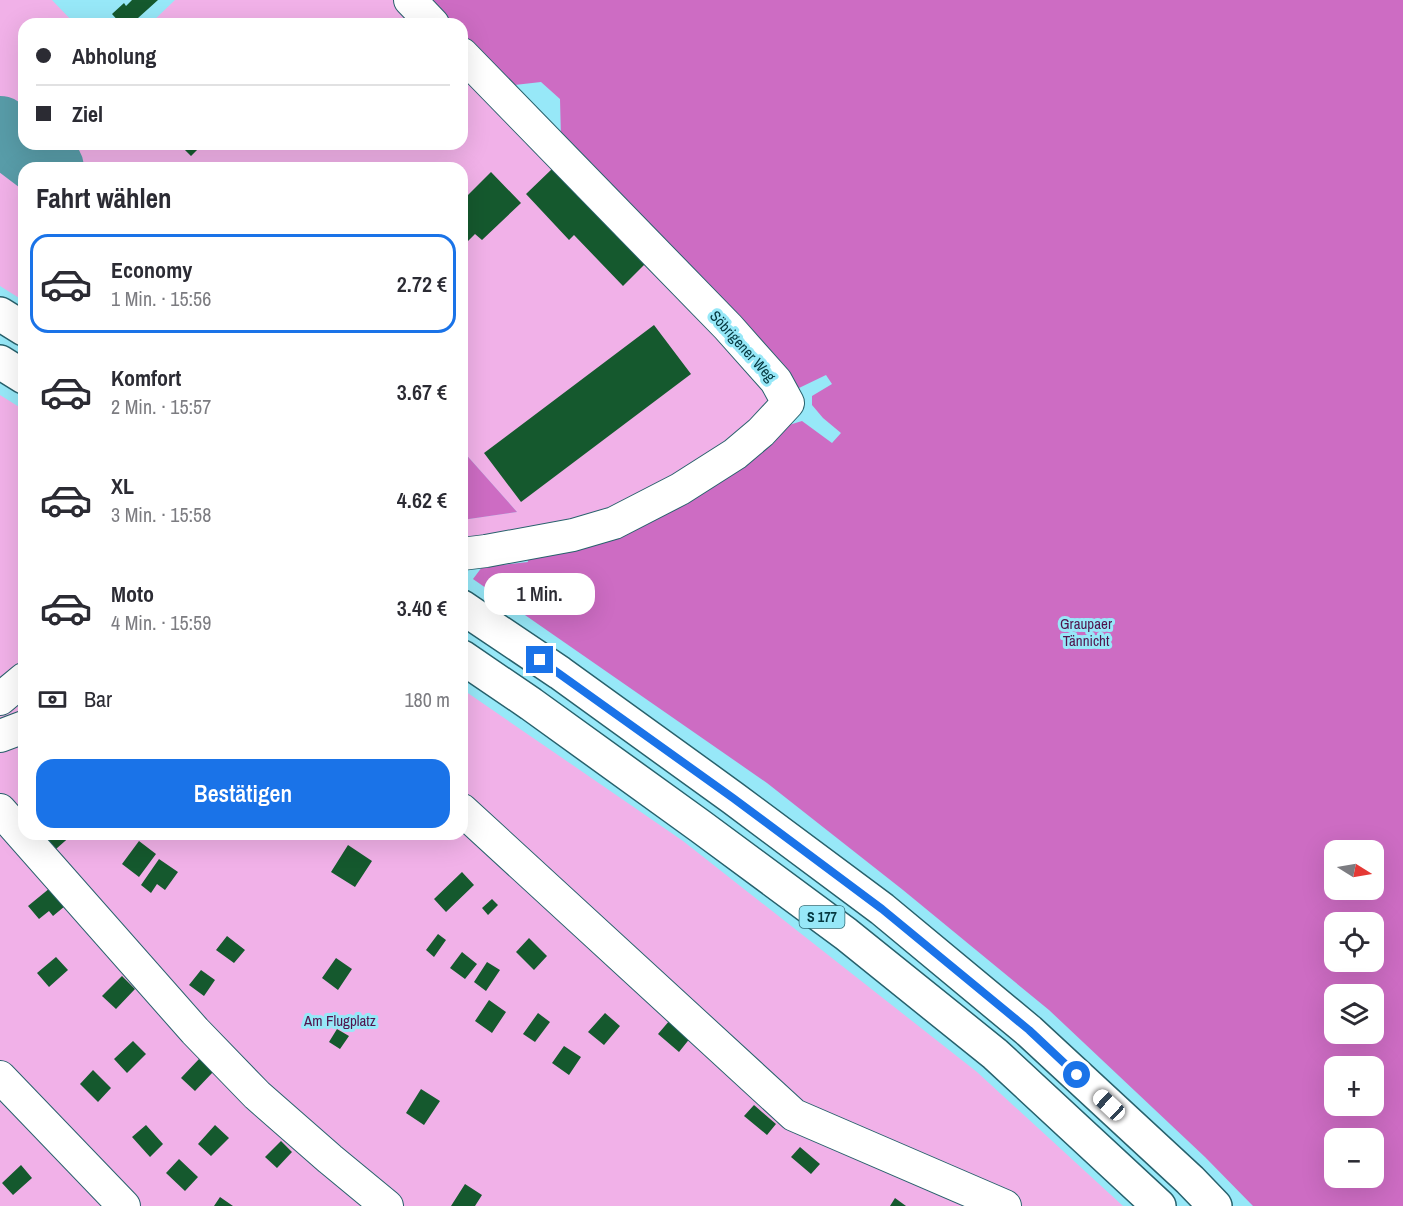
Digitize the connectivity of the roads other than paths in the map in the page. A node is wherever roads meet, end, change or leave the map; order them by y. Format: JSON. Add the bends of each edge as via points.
{"nodes":[{"id":1,"x":410,"y":0,"type":"edge"},
{"id":2,"x":427,"y":18,"type":"edge"},
{"id":3,"x":468,"y":60,"type":"edge"},
{"id":4,"x":0,"y":315,"type":"edge"},
{"id":5,"x":18,"y":326,"type":"edge"},
{"id":6,"x":0,"y":362,"type":"edge"},
{"id":7,"x":18,"y":373,"type":"edge"},
{"id":8,"x":474,"y":552,"type":"edge"},
{"id":9,"x":468,"y":610,"type":"edge"},
{"id":10,"x":468,"y":661,"type":"edge"},
{"id":11,"x":18,"y":684,"type":"edge"},
{"id":12,"x":0,"y":699,"type":"edge"},
{"id":13,"x":18,"y":729,"type":"edge"},
{"id":14,"x":0,"y":736,"type":"edge"},
{"id":15,"x":0,"y":810,"type":"edge"},
{"id":16,"x":468,"y":816,"type":"edge"},
{"id":17,"x":18,"y":830,"type":"edge"},
{"id":18,"x":27,"y":840,"type":"edge"},
{"id":19,"x":0,"y":1077,"type":"edge"},
{"id":20,"x":124,"y":1206,"type":"edge"},
{"id":21,"x":387,"y":1206,"type":"edge"},
{"id":22,"x":1005,"y":1206,"type":"edge"},
{"id":23,"x":1159,"y":1206,"type":"edge"},
{"id":24,"x":1215,"y":1206,"type":"edge"}],
"edges":[{"from":1,"to":2,"type":"street"},
{"from":3,"to":8,"type":"street","name":"Söbrigener Weg","via":[[728,327],[776,381],[788,403],[735,454],[680,489],[614,523],[573,535]]},
{"from":4,"to":5,"type":"highway"},
{"from":6,"to":7,"type":"highway"},
{"from":9,"to":24,"type":"highway","number":"S 177","via":[[882,909],[1029,1030]]},
{"from":10,"to":23,"type":"highway","number":"S 177","via":[[846,934],[995,1054]]},
{"from":11,"to":12,"type":"street"},
{"from":13,"to":14,"type":"street"},
{"from":15,"to":17,"type":"street"},
{"from":16,"to":22,"type":"street","via":[[794,1115]]},
{"from":18,"to":21,"type":"street","via":[[257,1095]]},
{"from":19,"to":20,"type":"street"}]}
